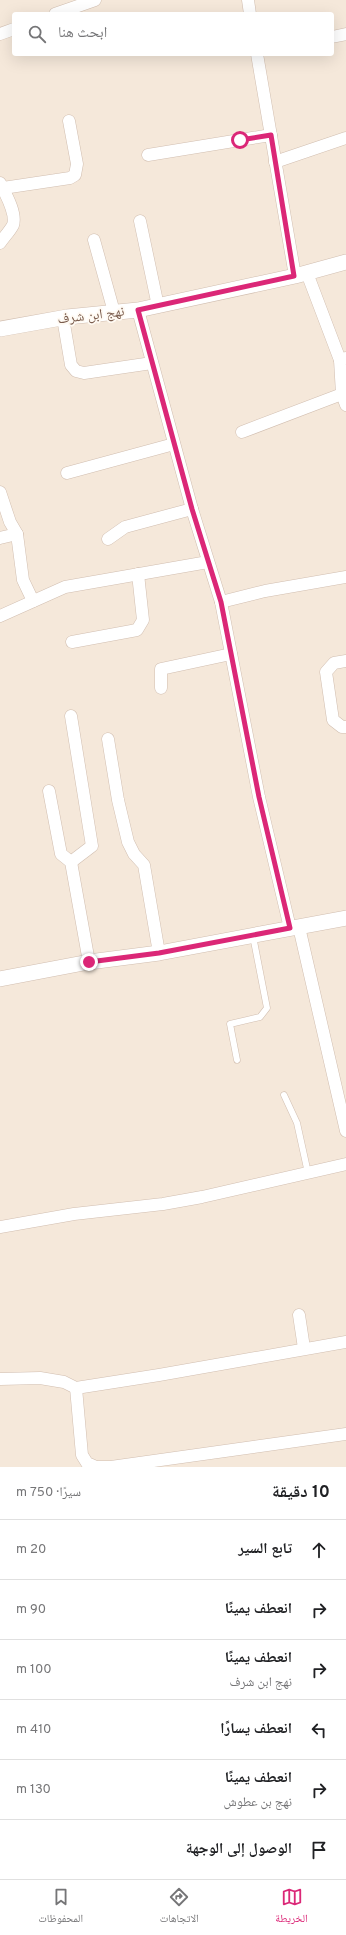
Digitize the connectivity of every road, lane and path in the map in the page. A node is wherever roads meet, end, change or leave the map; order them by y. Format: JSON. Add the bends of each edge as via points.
{"nodes":[{"id":1,"x":95,"y":0,"type":"edge"},
{"id":2,"x":248,"y":0,"type":"edge"},
{"id":3,"x":61,"y":12,"type":"edge"},
{"id":4,"x":250,"y":12,"type":"edge"},
{"id":5,"x":12,"y":30,"type":"edge"},
{"id":6,"x":0,"y":34,"type":"edge"},
{"id":7,"x":346,"y":34,"type":"edge"},
{"id":8,"x":334,"y":37,"type":"edge"},
{"id":9,"x":260,"y":56,"type":"edge"},
{"id":10,"x":69,"y":121,"type":"dead end"},
{"id":11,"x":271,"y":135,"type":"junction"},
{"id":12,"x":346,"y":138,"type":"edge"},
{"id":13,"x":148,"y":155,"type":"dead end"},
{"id":14,"x":275,"y":162,"type":"junction"},
{"id":15,"x":1,"y":185,"type":"edge"},
{"id":16,"x":140,"y":221,"type":"dead end"},
{"id":17,"x":94,"y":240,"type":"dead end"},
{"id":18,"x":0,"y":243,"type":"edge"},
{"id":19,"x":346,"y":262,"type":"edge"},
{"id":20,"x":301,"y":274,"type":"junction"},
{"id":21,"x":158,"y":306,"type":"junction"},
{"id":22,"x":138,"y":310,"type":"junction"},
{"id":23,"x":114,"y":312,"type":"junction"},
{"id":24,"x":63,"y":318,"type":"junction"},
{"id":25,"x":0,"y":330,"type":"edge"},
{"id":26,"x":343,"y":359,"type":"edge"},
{"id":27,"x":152,"y":363,"type":"junction"},
{"id":28,"x":344,"y":399,"type":"edge"},
{"id":29,"x":242,"y":432,"type":"dead end"},
{"id":30,"x":174,"y":444,"type":"junction"},
{"id":31,"x":67,"y":473,"type":"dead end"},
{"id":32,"x":0,"y":492,"type":"edge"},
{"id":33,"x":192,"y":509,"type":"junction"},
{"id":34,"x":16,"y":534,"type":"junction"},
{"id":35,"x":0,"y":538,"type":"edge"},
{"id":36,"x":108,"y":539,"type":"dead end"},
{"id":37,"x":208,"y":562,"type":"junction"},
{"id":38,"x":138,"y":574,"type":"junction"},
{"id":39,"x":346,"y":578,"type":"edge"},
{"id":40,"x":33,"y":601,"type":"junction"},
{"id":41,"x":221,"y":602,"type":"junction"},
{"id":42,"x":0,"y":616,"type":"edge"},
{"id":43,"x":72,"y":642,"type":"dead end"},
{"id":44,"x":231,"y":654,"type":"junction"},
{"id":45,"x":346,"y":661,"type":"edge"},
{"id":46,"x":161,"y":688,"type":"dead end"},
{"id":47,"x":71,"y":716,"type":"dead end"},
{"id":48,"x":346,"y":727,"type":"edge"},
{"id":49,"x":108,"y":739,"type":"dead end"},
{"id":50,"x":49,"y":791,"type":"dead end"},
{"id":51,"x":71,"y":862,"type":"junction"},
{"id":52,"x":346,"y":918,"type":"edge"},
{"id":53,"x":294,"y":928,"type":"junction"},
{"id":54,"x":253,"y":936,"type":"junction"},
{"id":55,"x":159,"y":953,"type":"junction"},
{"id":56,"x":89,"y":962,"type":"junction"},
{"id":57,"x":0,"y":979,"type":"edge"},
{"id":58,"x":237,"y":1060,"type":"dead end"},
{"id":59,"x":284,"y":1095,"type":"dead end"},
{"id":60,"x":346,"y":1131,"type":"edge"},
{"id":61,"x":346,"y":1164,"type":"edge"},
{"id":62,"x":308,"y":1173,"type":"junction"},
{"id":63,"x":0,"y":1227,"type":"edge"},
{"id":64,"x":299,"y":1315,"type":"dead end"},
{"id":65,"x":346,"y":1342,"type":"edge"},
{"id":66,"x":304,"y":1348,"type":"junction"},
{"id":67,"x":0,"y":1378,"type":"edge"},
{"id":68,"x":76,"y":1388,"type":"junction"},
{"id":69,"x":346,"y":1434,"type":"edge"}],
"edges":[{"from":1,"to":3,"type":"street"},
{"from":2,"to":4,"type":"street"},
{"from":5,"to":6,"type":"street"},
{"from":7,"to":8,"type":"street"},
{"from":9,"to":11,"type":"street"},
{"from":10,"to":15,"type":"street","via":[[77,164],[75,175],[70,178]]},
{"from":11,"to":13,"type":"street"},
{"from":11,"to":14,"type":"street"},
{"from":12,"to":14,"type":"street"},
{"from":14,"to":20,"type":"street"},
{"from":15,"to":18,"type":"street","via":[[14,220]]},
{"from":16,"to":21,"type":"street"},
{"from":17,"to":23,"type":"street"},
{"from":19,"to":20,"type":"street","name":"نهج ابن شرف"},
{"from":20,"to":21,"type":"street","name":"نهج ابن شرف"},
{"from":20,"to":26,"type":"street"},
{"from":21,"to":22,"type":"street","name":"نهج ابن شرف"},
{"from":22,"to":23,"type":"street","name":"نهج ابن شرف"},
{"from":22,"to":27,"type":"street"},
{"from":23,"to":24,"type":"street","name":"نهج ابن شرف"},
{"from":24,"to":25,"type":"street","name":"نهج ابن شرف"},
{"from":24,"to":27,"type":"street","via":[[71,365],[76,371],[84,373]]},
{"from":26,"to":28,"type":"street"},
{"from":27,"to":30,"type":"street"},
{"from":28,"to":29,"type":"street"},
{"from":30,"to":31,"type":"street"},
{"from":30,"to":33,"type":"street"},
{"from":32,"to":34,"type":"street"},
{"from":33,"to":36,"type":"street","via":[[125,527]]},
{"from":33,"to":37,"type":"street"},
{"from":34,"to":35,"type":"street"},
{"from":34,"to":40,"type":"street","via":[[23,580]]},
{"from":37,"to":38,"type":"street"},
{"from":37,"to":41,"type":"street"},
{"from":38,"to":40,"type":"street","via":[[65,587]]},
{"from":38,"to":43,"type":"street","via":[[143,620],[137,630]]},
{"from":39,"to":41,"type":"street","via":[[264,591]]},
{"from":40,"to":42,"type":"street"},
{"from":41,"to":44,"type":"street"},
{"from":44,"to":46,"type":"street","via":[[161,669]]},
{"from":44,"to":53,"type":"street","via":[[259,797]]},
{"from":45,"to":48,"type":"street","via":[[334,663],[326,672],[333,720]]},
{"from":47,"to":51,"type":"street","via":[[92,846]]},
{"from":49,"to":55,"type":"street","via":[[128,842],[144,865]]},
{"from":50,"to":51,"type":"street","via":[[61,854]]},
{"from":51,"to":56,"type":"street"},
{"from":52,"to":53,"type":"street"},
{"from":53,"to":54,"type":"street"},
{"from":53,"to":60,"type":"street"},
{"from":54,"to":55,"type":"street"},
{"from":54,"to":58,"type":"lane","via":[[267,1008],[260,1017],[230,1024]]},
{"from":55,"to":56,"type":"street"},
{"from":56,"to":57,"type":"street"},
{"from":59,"to":62,"type":"lane","via":[[297,1123]]},
{"from":61,"to":62,"type":"street"},
{"from":62,"to":63,"type":"street","via":[[163,1204],[74,1214]]},
{"from":64,"to":66,"type":"street"},
{"from":65,"to":66,"type":"street"},
{"from":66,"to":68,"type":"street"},
{"from":67,"to":68,"type":"street","via":[[40,1378],[64,1382]]},
{"from":68,"to":69,"type":"street","via":[[82,1455],[87,1462],[96,1466],[111,1467],[161,1461]]}]}
